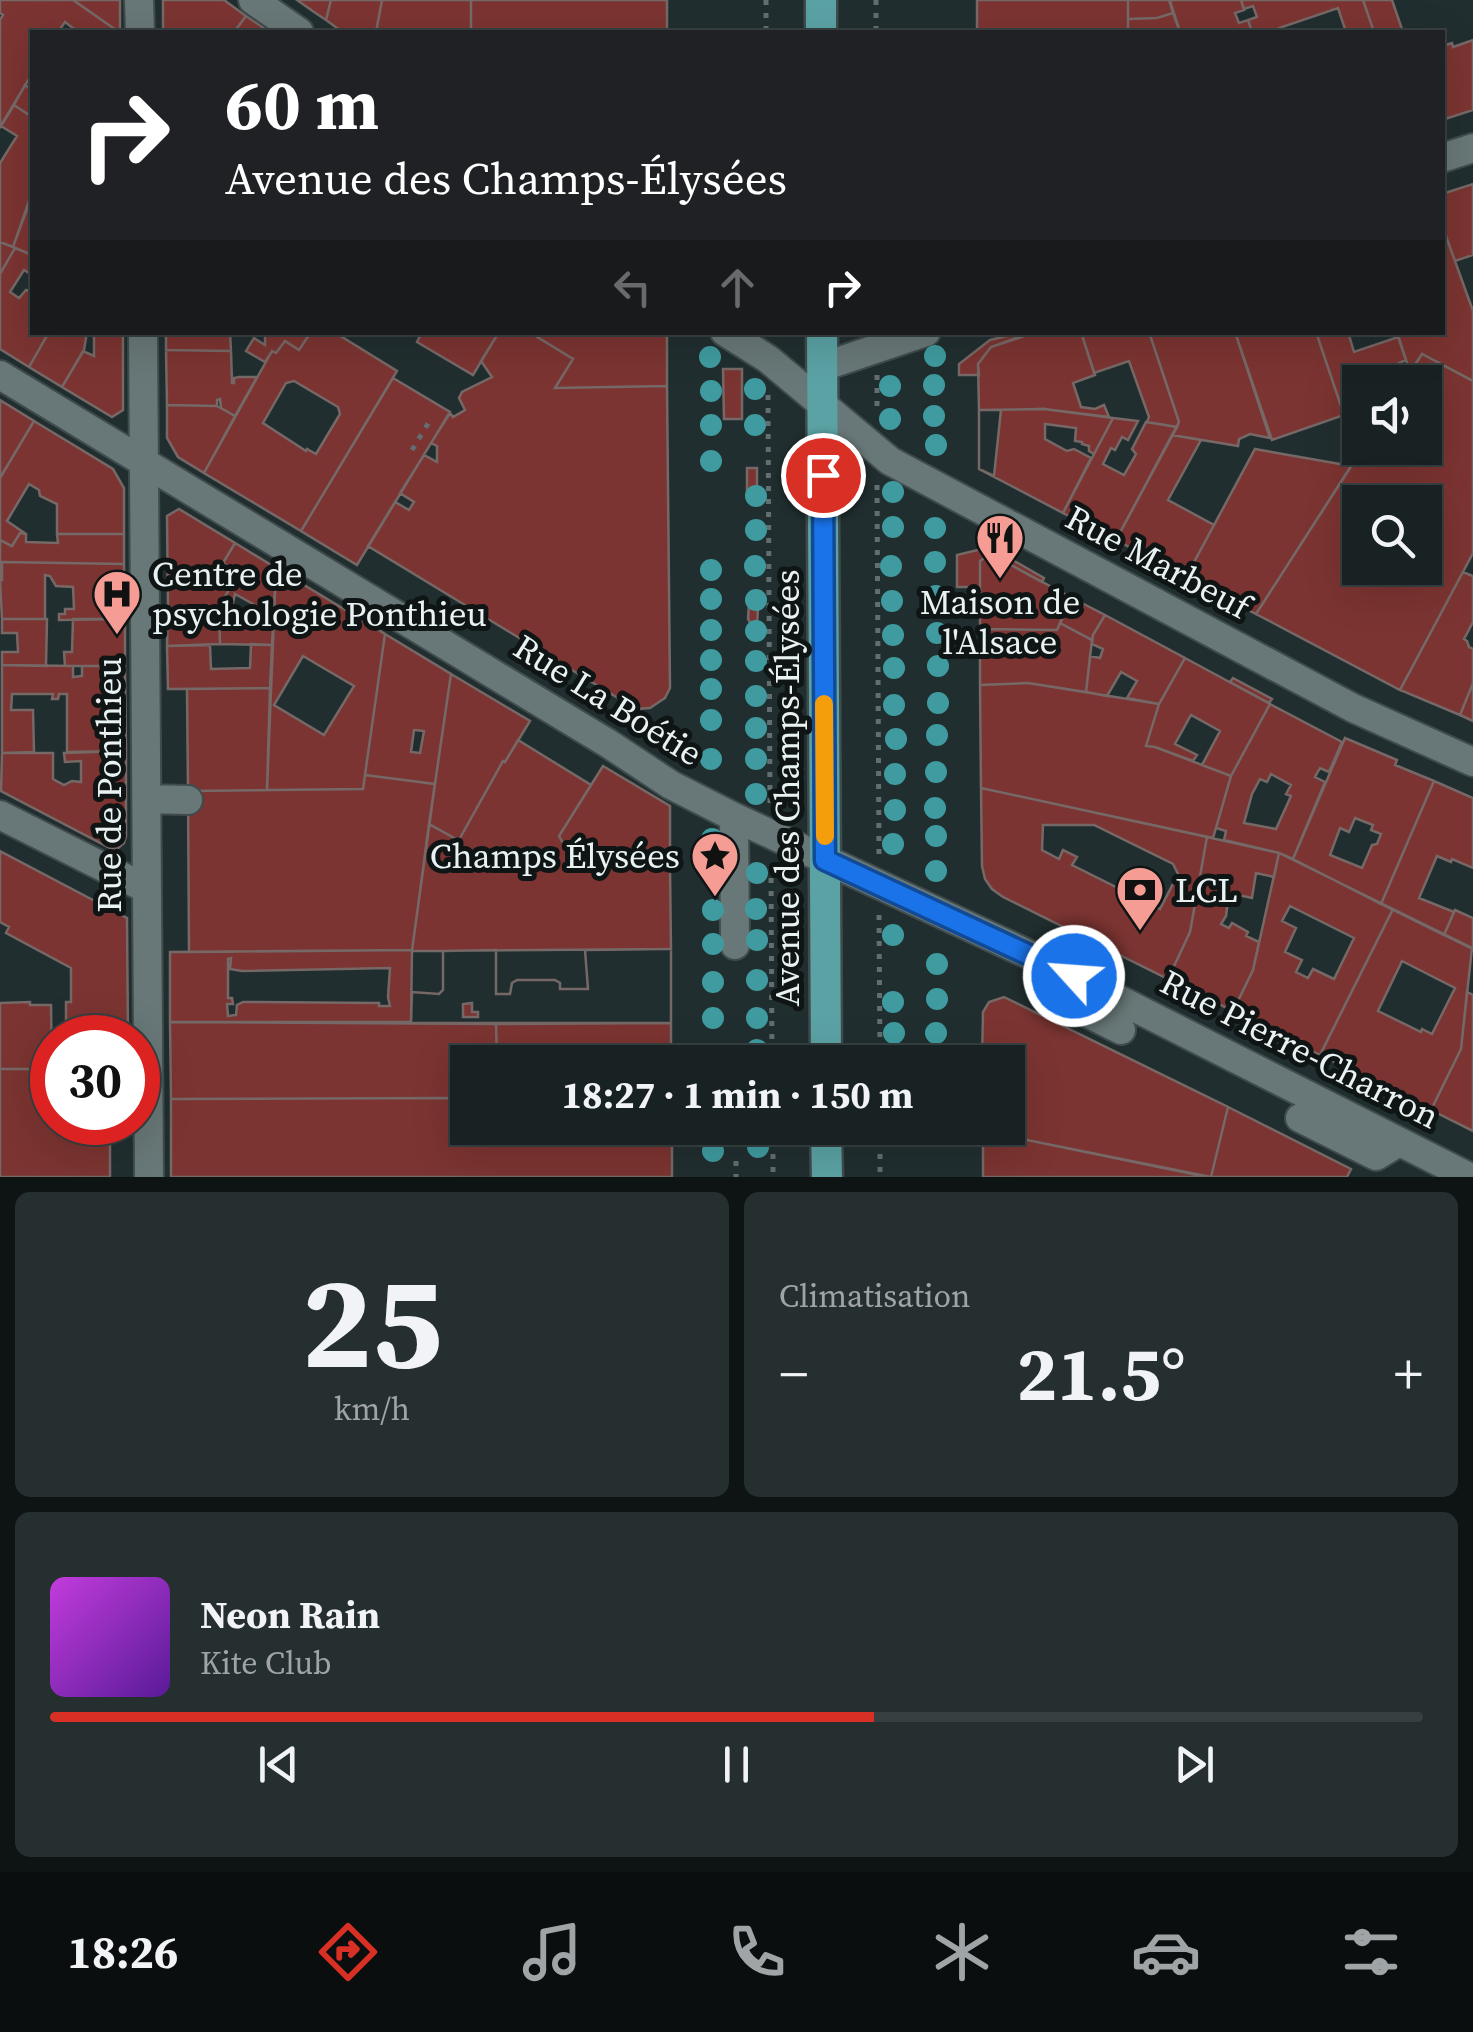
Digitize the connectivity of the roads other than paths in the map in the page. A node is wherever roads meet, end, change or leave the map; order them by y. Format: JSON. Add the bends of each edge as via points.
{"nodes":[{"id":1,"x":139,"y":0,"type":"edge"},
{"id":2,"x":253,"y":0,"type":"edge"},
{"id":3,"x":820,"y":0,"type":"edge"},
{"id":4,"x":140,"y":30,"type":"edge"},
{"id":5,"x":295,"y":30,"type":"edge"},
{"id":6,"x":821,"y":30,"type":"edge"},
{"id":7,"x":1473,"y":148,"type":"edge"},
{"id":8,"x":1445,"y":157,"type":"edge"},
{"id":9,"x":143,"y":335,"type":"edge"},
{"id":10,"x":730,"y":335,"type":"edge"},
{"id":11,"x":822,"y":335,"type":"edge"},
{"id":12,"x":917,"y":335,"type":"edge"},
{"id":13,"x":822,"y":367,"type":"junction"},
{"id":14,"x":0,"y":375,"type":"edge"},
{"id":15,"x":823,"y":404,"type":"junction"},
{"id":16,"x":145,"y":464,"type":"junction"},
{"id":17,"x":1473,"y":762,"type":"edge"},
{"id":18,"x":147,"y":799,"type":"junction"},
{"id":19,"x":188,"y":800,"type":"dead end"},
{"id":20,"x":0,"y":816,"type":"edge"},
{"id":21,"x":734,"y":817,"type":"junction"},
{"id":22,"x":825,"y":860,"type":"junction"},
{"id":23,"x":147,"y":889,"type":"junction"},
{"id":24,"x":735,"y":945,"type":"dead end"},
{"id":25,"x":1041,"y":960,"type":"junction"},
{"id":26,"x":1121,"y":1030,"type":"dead end"},
{"id":27,"x":826,"y":1045,"type":"edge"},
{"id":28,"x":1300,"y":1118,"type":"dead end"},
{"id":29,"x":1399,"y":1142,"type":"junction"},
{"id":30,"x":826,"y":1145,"type":"edge"},
{"id":31,"x":149,"y":1177,"type":"edge"},
{"id":32,"x":827,"y":1177,"type":"edge"},
{"id":33,"x":1469,"y":1177,"type":"edge"}],
"edges":[{"from":1,"to":4,"type":"street"},
{"from":2,"to":5,"type":"street"},
{"from":3,"to":6,"type":"main road"},
{"from":7,"to":8,"type":"street"},
{"from":9,"to":16,"type":"street","name":"Rue de Ponthieu"},
{"from":10,"to":15,"type":"street","name":"Rue Marbeuf"},
{"from":11,"to":13,"type":"main road","name":"Avenue des Champs-Élysées"},
{"from":12,"to":13,"type":"street"},
{"from":13,"to":15,"type":"main road","name":"Avenue des Champs-Élysées"},
{"from":14,"to":16,"type":"street","name":"Rue La Boétie"},
{"from":15,"to":17,"type":"street","name":"Rue Marbeuf","via":[[890,462],[1353,708]]},
{"from":15,"to":22,"type":"main road","name":"Avenue des Champs-Élysées"},
{"from":16,"to":18,"type":"street","name":"Rue de Ponthieu"},
{"from":16,"to":21,"type":"street","name":"Rue La Boétie"},
{"from":18,"to":19,"type":"street"},
{"from":18,"to":23,"type":"street","name":"Rue de Ponthieu"},
{"from":20,"to":23,"type":"street"},
{"from":21,"to":22,"type":"street","name":"Rue La Boétie"},
{"from":21,"to":24,"type":"street"},
{"from":22,"to":25,"type":"street","name":"Rue Pierre-Charron"},
{"from":22,"to":27,"type":"main road","name":"Avenue des Champs-Élysées"},
{"from":23,"to":31,"type":"street","name":"Rue de Ponthieu"},
{"from":25,"to":26,"type":"street","via":[[1062,1000]]},
{"from":25,"to":29,"type":"street","name":"Rue Pierre-Charron"},
{"from":28,"to":29,"type":"street","via":[[1376,1156]]},
{"from":29,"to":33,"type":"street","name":"Rue Pierre-Charron"},
{"from":30,"to":32,"type":"main road"}]}
